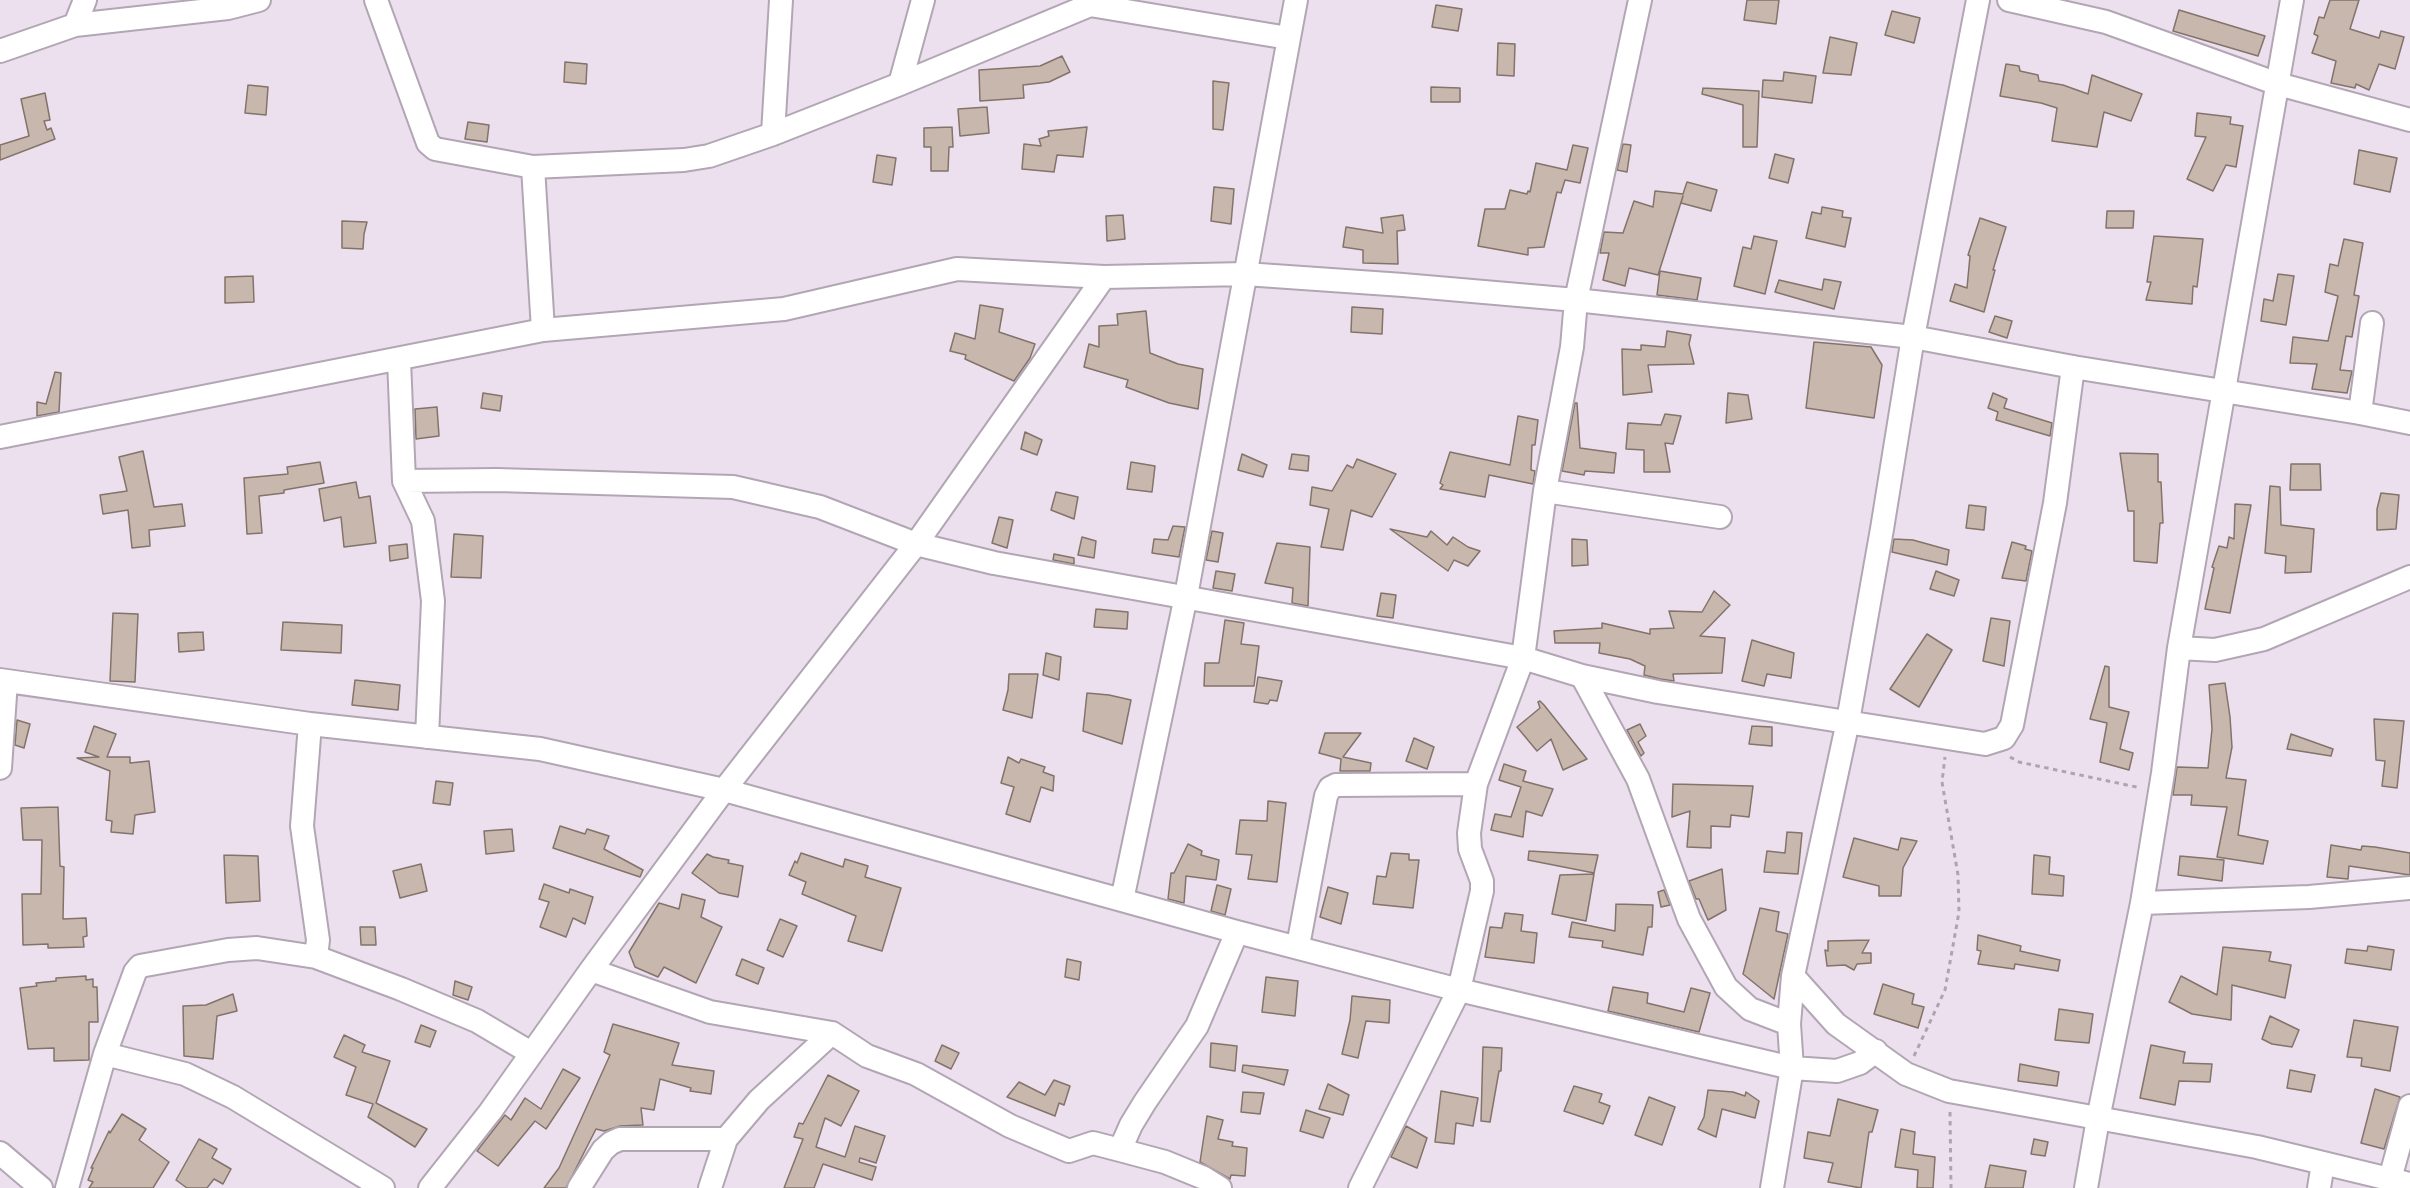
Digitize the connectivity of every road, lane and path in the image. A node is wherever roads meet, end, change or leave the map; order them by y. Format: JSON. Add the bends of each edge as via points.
{"nodes":[{"id":1,"x":85,"y":0,"type":"edge"},
{"id":2,"x":259,"y":0,"type":"edge"},
{"id":3,"x":376,"y":0,"type":"edge"},
{"id":4,"x":781,"y":0,"type":"edge"},
{"id":5,"x":923,"y":0,"type":"edge"},
{"id":6,"x":1296,"y":0,"type":"edge"},
{"id":7,"x":1640,"y":0,"type":"edge"},
{"id":8,"x":1978,"y":0,"type":"edge"},
{"id":9,"x":2009,"y":0,"type":"edge"},
{"id":10,"x":2292,"y":0,"type":"edge"},
{"id":11,"x":1085,"y":2,"type":"edge"},
{"id":12,"x":75,"y":26,"type":"junction"},
{"id":13,"x":1288,"y":38,"type":"junction"},
{"id":14,"x":0,"y":51,"type":"edge"},
{"id":15,"x":900,"y":84,"type":"junction"},
{"id":16,"x":2278,"y":84,"type":"junction"},
{"id":17,"x":2410,"y":120,"type":"edge"},
{"id":18,"x":773,"y":134,"type":"junction"},
{"id":19,"x":532,"y":167,"type":"junction"},
{"id":20,"x":1245,"y":274,"type":"junction"},
{"id":21,"x":1104,"y":277,"type":"junction"},
{"id":22,"x":1576,"y":300,"type":"junction"},
{"id":23,"x":2372,"y":323,"type":"dead end"},
{"id":24,"x":543,"y":330,"type":"junction"},
{"id":25,"x":1913,"y":337,"type":"junction"},
{"id":26,"x":399,"y":360,"type":"junction"},
{"id":27,"x":2073,"y":367,"type":"junction"},
{"id":28,"x":2224,"y":390,"type":"junction"},
{"id":29,"x":2360,"y":413,"type":"junction"},
{"id":30,"x":2410,"y":423,"type":"edge"},
{"id":31,"x":0,"y":437,"type":"edge"},
{"id":32,"x":404,"y":481,"type":"junction"},
{"id":33,"x":1545,"y":491,"type":"junction"},
{"id":34,"x":1720,"y":517,"type":"dead end"},
{"id":35,"x":916,"y":544,"type":"junction"},
{"id":36,"x":2410,"y":577,"type":"edge"},
{"id":37,"x":1186,"y":596,"type":"junction"},
{"id":38,"x":2179,"y":648,"type":"junction"},
{"id":39,"x":1523,"y":658,"type":"junction"},
{"id":40,"x":1582,"y":676,"type":"junction"},
{"id":41,"x":3,"y":680,"type":"edge"},
{"id":42,"x":1848,"y":721,"type":"junction"},
{"id":43,"x":310,"y":724,"type":"junction"},
{"id":44,"x":427,"y":737,"type":"junction"},
{"id":45,"x":1947,"y":738,"type":"junction"},
{"id":46,"x":1985,"y":744,"type":"junction"},
{"id":47,"x":0,"y":768,"type":"edge"},
{"id":48,"x":1476,"y":784,"type":"junction"},
{"id":49,"x":724,"y":790,"type":"junction"},
{"id":50,"x":2160,"y":792,"type":"junction"},
{"id":51,"x":2410,"y":888,"type":"edge"},
{"id":52,"x":1122,"y":900,"type":"junction"},
{"id":53,"x":2142,"y":903,"type":"junction"},
{"id":54,"x":1237,"y":932,"type":"junction"},
{"id":55,"x":1298,"y":946,"type":"junction"},
{"id":56,"x":316,"y":957,"type":"junction"},
{"id":57,"x":591,"y":969,"type":"junction"},
{"id":58,"x":1793,"y":976,"type":"junction"},
{"id":59,"x":1459,"y":990,"type":"junction"},
{"id":60,"x":1790,"y":1024,"type":"junction"},
{"id":61,"x":832,"y":1033,"type":"junction"},
{"id":62,"x":1876,"y":1051,"type":"junction"},
{"id":63,"x":531,"y":1053,"type":"junction"},
{"id":64,"x":105,"y":1054,"type":"junction"},
{"id":65,"x":1792,"y":1068,"type":"junction"},
{"id":66,"x":1906,"y":1074,"type":"junction"},
{"id":67,"x":1949,"y":1091,"type":"junction"},
{"id":68,"x":2410,"y":1106,"type":"edge"},
{"id":69,"x":2098,"y":1119,"type":"junction"},
{"id":70,"x":726,"y":1139,"type":"junction"},
{"id":71,"x":1120,"y":1150,"type":"junction"},
{"id":72,"x":0,"y":1153,"type":"edge"},
{"id":73,"x":2323,"y":1163,"type":"junction"},
{"id":74,"x":2400,"y":1182,"type":"edge"},
{"id":75,"x":41,"y":1188,"type":"edge"},
{"id":76,"x":67,"y":1188,"type":"edge"},
{"id":77,"x":382,"y":1188,"type":"edge"},
{"id":78,"x":430,"y":1188,"type":"edge"},
{"id":79,"x":579,"y":1188,"type":"edge"},
{"id":80,"x":710,"y":1188,"type":"edge"},
{"id":81,"x":1220,"y":1188,"type":"edge"},
{"id":82,"x":1360,"y":1188,"type":"edge"},
{"id":83,"x":1772,"y":1188,"type":"edge"},
{"id":84,"x":1952,"y":1188,"type":"edge"},
{"id":85,"x":2086,"y":1188,"type":"edge"},
{"id":86,"x":2319,"y":1188,"type":"edge"}],
"edges":[{"from":1,"to":12,"type":"street"},
{"from":2,"to":12,"type":"street","via":[[228,8]]},
{"from":3,"to":19,"type":"street","via":[[428,143],[435,149]]},
{"from":4,"to":18,"type":"street"},
{"from":5,"to":15,"type":"street"},
{"from":6,"to":13,"type":"street"},
{"from":7,"to":22,"type":"street"},
{"from":8,"to":25,"type":"street"},
{"from":9,"to":16,"type":"street","via":[[2106,22]]},
{"from":10,"to":16,"type":"street"},
{"from":11,"to":13,"type":"street"},
{"from":11,"to":15,"type":"street"},
{"from":12,"to":14,"type":"street"},
{"from":13,"to":20,"type":"street"},
{"from":15,"to":18,"type":"street"},
{"from":16,"to":17,"type":"street"},
{"from":16,"to":28,"type":"street"},
{"from":18,"to":19,"type":"street","via":[[697,159]]},
{"from":19,"to":24,"type":"street"},
{"from":20,"to":21,"type":"street"},
{"from":20,"to":22,"type":"street"},
{"from":20,"to":37,"type":"street"},
{"from":21,"to":24,"type":"street","via":[[957,269],[784,309]]},
{"from":21,"to":35,"type":"street"},
{"from":22,"to":25,"type":"street"},
{"from":22,"to":33,"type":"street","via":[[1572,347]]},
{"from":23,"to":29,"type":"street"},
{"from":24,"to":26,"type":"street"},
{"from":25,"to":27,"type":"street"},
{"from":25,"to":42,"type":"street"},
{"from":26,"to":31,"type":"street"},
{"from":26,"to":32,"type":"street"},
{"from":27,"to":28,"type":"street"},
{"from":27,"to":46,"type":"street","via":[[2055,503],[2012,725],[2004,738]]},
{"from":28,"to":29,"type":"street"},
{"from":28,"to":38,"type":"street"},
{"from":29,"to":30,"type":"street"},
{"from":32,"to":35,"type":"street","via":[[733,487],[820,507]]},
{"from":32,"to":44,"type":"street","via":[[423,521],[433,601]]},
{"from":33,"to":34,"type":"street"},
{"from":33,"to":39,"type":"street"},
{"from":35,"to":37,"type":"street","via":[[994,563]]},
{"from":35,"to":49,"type":"street"},
{"from":36,"to":38,"type":"street","via":[[2264,639],[2215,650]]},
{"from":37,"to":39,"type":"street"},
{"from":37,"to":52,"type":"street"},
{"from":38,"to":50,"type":"street"},
{"from":39,"to":40,"type":"street"},
{"from":39,"to":48,"type":"street"},
{"from":40,"to":42,"type":"street","via":[[1658,692]]},
{"from":40,"to":60,"type":"street","via":[[1638,779],[1689,919],[1726,987],[1750,1009]]},
{"from":41,"to":43,"type":"street"},
{"from":41,"to":47,"type":"street"},
{"from":42,"to":45,"type":"street"},
{"from":42,"to":58,"type":"street"},
{"from":43,"to":44,"type":"street"},
{"from":43,"to":56,"type":"street","via":[[302,826],[318,940]]},
{"from":44,"to":49,"type":"street","via":[[540,749]]},
{"from":45,"to":46,"type":"street"},
{"from":45,"to":66,"type":"path","via":[[1942,782],[1958,875],[1959,912],[1945,990]]},
{"from":46,"to":50,"type":"path","via":[[2019,762]]},
{"from":48,"to":55,"type":"street","via":[[1330,788]]},
{"from":48,"to":59,"type":"street","via":[[1469,833],[1482,891]]},
{"from":49,"to":52,"type":"street"},
{"from":49,"to":57,"type":"street"},
{"from":50,"to":53,"type":"street"},
{"from":51,"to":53,"type":"street","via":[[2308,897]]},
{"from":52,"to":54,"type":"street"},
{"from":53,"to":69,"type":"street"},
{"from":54,"to":55,"type":"street"},
{"from":54,"to":71,"type":"street","via":[[1197,1026],[1140,1109]]},
{"from":55,"to":59,"type":"street"},
{"from":56,"to":63,"type":"street","via":[[477,1021]]},
{"from":56,"to":64,"type":"street","via":[[257,948],[146,963],[135,972]]},
{"from":57,"to":61,"type":"street","via":[[710,1012]]},
{"from":57,"to":63,"type":"street"},
{"from":58,"to":60,"type":"street"},
{"from":58,"to":62,"type":"street","via":[[1836,1024]]},
{"from":59,"to":65,"type":"street"},
{"from":59,"to":82,"type":"street"},
{"from":60,"to":65,"type":"street"},
{"from":61,"to":70,"type":"street","via":[[759,1100]]},
{"from":61,"to":71,"type":"street","via":[[867,1056],[916,1074],[1010,1126],[1069,1150],[1093,1143]]},
{"from":62,"to":65,"type":"street","via":[[1860,1063],[1837,1071]]},
{"from":62,"to":66,"type":"street"},
{"from":63,"to":78,"type":"street"},
{"from":64,"to":76,"type":"street"},
{"from":64,"to":77,"type":"street","via":[[185,1074],[233,1097]]},
{"from":65,"to":83,"type":"street"},
{"from":66,"to":67,"type":"street"},
{"from":67,"to":69,"type":"street"},
{"from":67,"to":84,"type":"path"},
{"from":68,"to":74,"type":"street"},
{"from":69,"to":73,"type":"street","via":[[2257,1147]]},
{"from":69,"to":85,"type":"street"},
{"from":70,"to":79,"type":"street","via":[[620,1139],[603,1150]]},
{"from":70,"to":80,"type":"street"},
{"from":71,"to":81,"type":"street","via":[[1165,1162]]},
{"from":72,"to":75,"type":"street"},
{"from":73,"to":74,"type":"street"},
{"from":73,"to":86,"type":"street"}]}
